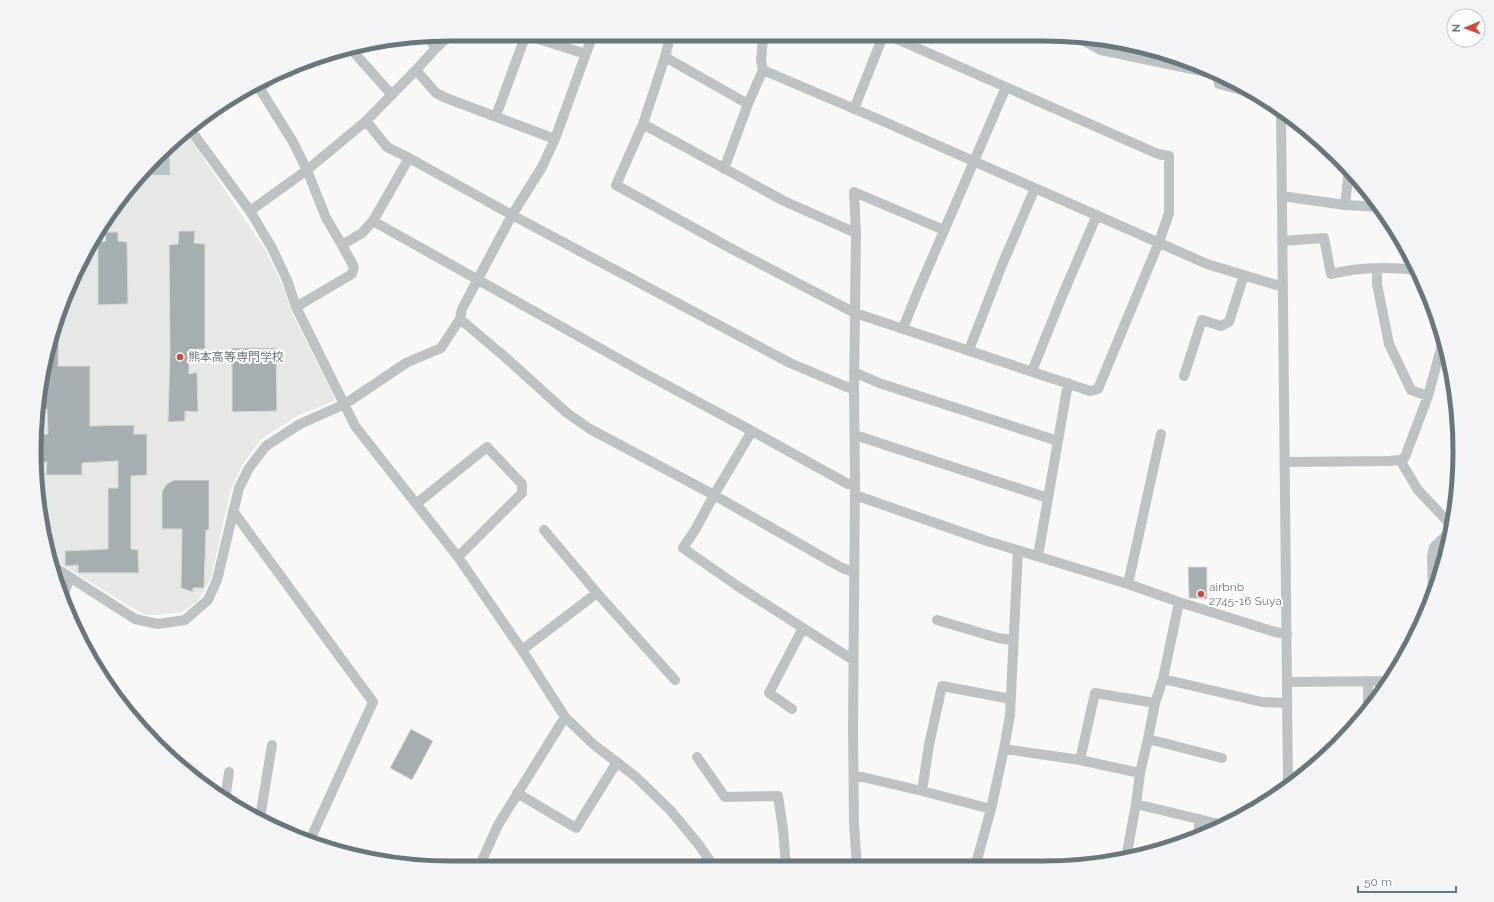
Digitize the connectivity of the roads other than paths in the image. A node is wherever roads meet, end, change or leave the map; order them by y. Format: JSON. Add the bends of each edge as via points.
{"nodes":[{"id":1,"x":443,"y":41,"type":"edge"},
{"id":2,"x":524,"y":41,"type":"edge"},
{"id":3,"x":545,"y":41,"type":"edge"},
{"id":4,"x":591,"y":41,"type":"edge"},
{"id":5,"x":669,"y":41,"type":"edge"},
{"id":6,"x":763,"y":41,"type":"edge"},
{"id":7,"x":881,"y":41,"type":"edge"},
{"id":8,"x":902,"y":41,"type":"edge"},
{"id":9,"x":431,"y":42,"type":"edge"},
{"id":10,"x":1090,"y":44,"type":"edge"},
{"id":11,"x":436,"y":48,"type":"junction"},
{"id":12,"x":354,"y":53,"type":"edge"},
{"id":13,"x":586,"y":54,"type":"junction"},
{"id":14,"x":665,"y":57,"type":"junction"},
{"id":15,"x":1191,"y":69,"type":"edge"},
{"id":16,"x":416,"y":70,"type":"junction"},
{"id":17,"x":763,"y":70,"type":"junction"},
{"id":18,"x":1219,"y":81,"type":"edge"},
{"id":19,"x":1006,"y":86,"type":"junction"},
{"id":20,"x":261,"y":88,"type":"edge"},
{"id":21,"x":1232,"y":88,"type":"edge"},
{"id":22,"x":392,"y":95,"type":"junction"},
{"id":23,"x":748,"y":104,"type":"junction"},
{"id":24,"x":854,"y":109,"type":"junction"},
{"id":25,"x":496,"y":116,"type":"junction"},
{"id":26,"x":1281,"y":117,"type":"edge"},
{"id":27,"x":366,"y":121,"type":"junction"},
{"id":28,"x":643,"y":124,"type":"junction"},
{"id":29,"x":192,"y":134,"type":"edge"},
{"id":30,"x":555,"y":139,"type":"junction"},
{"id":31,"x":409,"y":158,"type":"junction"},
{"id":32,"x":973,"y":161,"type":"junction"},
{"id":33,"x":724,"y":169,"type":"junction"},
{"id":34,"x":307,"y":170,"type":"junction"},
{"id":35,"x":1348,"y":178,"type":"edge"},
{"id":36,"x":1035,"y":188,"type":"junction"},
{"id":37,"x":1282,"y":196,"type":"junction"},
{"id":38,"x":1345,"y":205,"type":"junction"},
{"id":39,"x":1372,"y":207,"type":"edge"},
{"id":40,"x":250,"y":211,"type":"junction"},
{"id":41,"x":512,"y":215,"type":"junction"},
{"id":42,"x":1097,"y":215,"type":"junction"},
{"id":43,"x":373,"y":221,"type":"junction"},
{"id":44,"x":944,"y":230,"type":"junction"},
{"id":45,"x":856,"y":233,"type":"junction"},
{"id":46,"x":1282,"y":241,"type":"junction"},
{"id":47,"x":1159,"y":242,"type":"junction"},
{"id":48,"x":342,"y":245,"type":"junction"},
{"id":49,"x":1377,"y":269,"type":"junction"},
{"id":50,"x":1411,"y":270,"type":"edge"},
{"id":51,"x":1244,"y":276,"type":"junction"},
{"id":52,"x":478,"y":281,"type":"junction"},
{"id":53,"x":1283,"y":287,"type":"junction"},
{"id":54,"x":296,"y":307,"type":"junction"},
{"id":55,"x":855,"y":313,"type":"junction"},
{"id":56,"x":460,"y":319,"type":"junction"},
{"id":57,"x":903,"y":328,"type":"junction"},
{"id":58,"x":969,"y":350,"type":"junction"},
{"id":59,"x":1440,"y":351,"type":"edge"},
{"id":60,"x":1032,"y":371,"type":"junction"},
{"id":61,"x":854,"y":372,"type":"junction"},
{"id":62,"x":1184,"y":376,"type":"dead end"},
{"id":63,"x":1068,"y":383,"type":"junction"},
{"id":64,"x":854,"y":390,"type":"junction"},
{"id":65,"x":1428,"y":396,"type":"junction"},
{"id":66,"x":344,"y":404,"type":"junction"},
{"id":67,"x":752,"y":431,"type":"junction"},
{"id":68,"x":1161,"y":434,"type":"dead end"},
{"id":69,"x":855,"y":435,"type":"junction"},
{"id":70,"x":1058,"y":441,"type":"junction"},
{"id":71,"x":1400,"y":460,"type":"junction"},
{"id":72,"x":1285,"y":462,"type":"junction"},
{"id":73,"x":855,"y":490,"type":"junction"},
{"id":74,"x":714,"y":495,"type":"junction"},
{"id":75,"x":1048,"y":498,"type":"junction"},
{"id":76,"x":416,"y":504,"type":"junction"},
{"id":77,"x":233,"y":511,"type":"junction"},
{"id":78,"x":1447,"y":521,"type":"edge"},
{"id":79,"x":544,"y":530,"type":"dead end"},
{"id":80,"x":1443,"y":538,"type":"edge"},
{"id":81,"x":1018,"y":550,"type":"junction"},
{"id":82,"x":458,"y":556,"type":"junction"},
{"id":83,"x":1038,"y":556,"type":"junction"},
{"id":84,"x":59,"y":571,"type":"edge"},
{"id":85,"x":854,"y":572,"type":"junction"},
{"id":86,"x":70,"y":578,"type":"junction"},
{"id":87,"x":1433,"y":578,"type":"edge"},
{"id":88,"x":1128,"y":584,"type":"junction"},
{"id":89,"x":65,"y":590,"type":"edge"},
{"id":90,"x":597,"y":593,"type":"junction"},
{"id":91,"x":1179,"y":602,"type":"junction"},
{"id":92,"x":937,"y":620,"type":"dead end"},
{"id":93,"x":803,"y":628,"type":"junction"},
{"id":94,"x":1287,"y":634,"type":"junction"},
{"id":95,"x":1013,"y":640,"type":"junction"},
{"id":96,"x":522,"y":650,"type":"junction"},
{"id":97,"x":853,"y":660,"type":"junction"},
{"id":98,"x":1163,"y":678,"type":"junction"},
{"id":99,"x":675,"y":680,"type":"dead end"},
{"id":100,"x":1368,"y":681,"type":"junction"},
{"id":101,"x":1383,"y":681,"type":"edge"},
{"id":102,"x":1287,"y":682,"type":"junction"},
{"id":103,"x":1011,"y":698,"type":"junction"},
{"id":104,"x":1368,"y":701,"type":"edge"},
{"id":105,"x":1287,"y":703,"type":"junction"},
{"id":106,"x":1155,"y":704,"type":"junction"},
{"id":107,"x":792,"y":709,"type":"dead end"},
{"id":108,"x":565,"y":717,"type":"junction"},
{"id":109,"x":1148,"y":739,"type":"junction"},
{"id":110,"x":272,"y":745,"type":"dead end"},
{"id":111,"x":1004,"y":749,"type":"junction"},
{"id":112,"x":697,"y":757,"type":"dead end"},
{"id":113,"x":1222,"y":758,"type":"dead end"},
{"id":114,"x":1080,"y":760,"type":"junction"},
{"id":115,"x":617,"y":762,"type":"junction"},
{"id":116,"x":229,"y":772,"type":"dead end"},
{"id":117,"x":1140,"y":773,"type":"junction"},
{"id":118,"x":854,"y":775,"type":"junction"},
{"id":119,"x":1288,"y":780,"type":"edge"},
{"id":120,"x":922,"y":791,"type":"junction"},
{"id":121,"x":517,"y":793,"type":"junction"},
{"id":122,"x":226,"y":794,"type":"edge"},
{"id":123,"x":1136,"y":804,"type":"junction"},
{"id":124,"x":991,"y":809,"type":"junction"},
{"id":125,"x":261,"y":814,"type":"edge"},
{"id":126,"x":1199,"y":820,"type":"junction"},
{"id":127,"x":1215,"y":823,"type":"dead end"},
{"id":128,"x":1199,"y":830,"type":"edge"},
{"id":129,"x":312,"y":836,"type":"edge"},
{"id":130,"x":1127,"y":852,"type":"edge"},
{"id":131,"x":482,"y":861,"type":"edge"},
{"id":132,"x":710,"y":861,"type":"edge"},
{"id":133,"x":786,"y":861,"type":"edge"},
{"id":134,"x":857,"y":861,"type":"edge"},
{"id":135,"x":977,"y":861,"type":"edge"}],
"edges":[{"from":1,"to":11,"type":"street"},
{"from":2,"to":25,"type":"street"},
{"from":3,"to":13,"type":"street"},
{"from":4,"to":13,"type":"street"},
{"from":5,"to":14,"type":"street"},
{"from":6,"to":17,"type":"street"},
{"from":7,"to":24,"type":"street"},
{"from":8,"to":19,"type":"street"},
{"from":9,"to":11,"type":"street"},
{"from":10,"to":15,"type":"street","via":[[1101,50]]},
{"from":11,"to":16,"type":"street"},
{"from":12,"to":22,"type":"street"},
{"from":13,"to":30,"type":"street"},
{"from":14,"to":23,"type":"street"},
{"from":14,"to":28,"type":"street"},
{"from":16,"to":22,"type":"street"},
{"from":16,"to":25,"type":"street","via":[[441,96]]},
{"from":17,"to":23,"type":"street"},
{"from":17,"to":24,"type":"street"},
{"from":18,"to":21,"type":"street","via":[[1219,84]]},
{"from":19,"to":32,"type":"street"},
{"from":19,"to":47,"type":"street","via":[[1158,154],[1169,156],[1169,213]]},
{"from":20,"to":34,"type":"street"},
{"from":22,"to":27,"type":"street"},
{"from":23,"to":33,"type":"street"},
{"from":24,"to":32,"type":"street"},
{"from":25,"to":30,"type":"street"},
{"from":26,"to":37,"type":"street"},
{"from":27,"to":31,"type":"street","via":[[387,147]]},
{"from":27,"to":34,"type":"street"},
{"from":28,"to":33,"type":"street"},
{"from":28,"to":55,"type":"street","via":[[616,185]]},
{"from":29,"to":40,"type":"street"},
{"from":30,"to":41,"type":"street","via":[[542,167]]},
{"from":31,"to":41,"type":"street"},
{"from":31,"to":43,"type":"street"},
{"from":32,"to":36,"type":"street"},
{"from":32,"to":44,"type":"street"},
{"from":33,"to":45,"type":"street","via":[[784,201]]},
{"from":34,"to":40,"type":"street"},
{"from":34,"to":48,"type":"street","via":[[326,218]]},
{"from":35,"to":38,"type":"street"},
{"from":36,"to":42,"type":"street"},
{"from":36,"to":58,"type":"street"},
{"from":37,"to":38,"type":"street"},
{"from":37,"to":46,"type":"street"},
{"from":38,"to":39,"type":"street"},
{"from":40,"to":54,"type":"street","via":[[272,248]]},
{"from":41,"to":52,"type":"street"},
{"from":41,"to":64,"type":"street","via":[[790,363]]},
{"from":42,"to":47,"type":"street"},
{"from":42,"to":60,"type":"street"},
{"from":43,"to":48,"type":"street","via":[[362,233]]},
{"from":43,"to":52,"type":"street"},
{"from":44,"to":45,"type":"street","via":[[854,192]]},
{"from":44,"to":57,"type":"street"},
{"from":45,"to":55,"type":"street"},
{"from":46,"to":49,"type":"street","via":[[1324,238],[1331,274]]},
{"from":46,"to":53,"type":"street"},
{"from":47,"to":51,"type":"street","via":[[1207,264]]},
{"from":47,"to":63,"type":"street","via":[[1098,389],[1090,391]]},
{"from":48,"to":54,"type":"street","via":[[354,267],[352,274]]},
{"from":49,"to":50,"type":"street"},
{"from":49,"to":65,"type":"street","via":[[1377,284],[1389,344],[1411,390]]},
{"from":51,"to":53,"type":"street"},
{"from":51,"to":62,"type":"street","via":[[1229,322],[1221,326],[1202,320]]},
{"from":52,"to":56,"type":"street","via":[[462,309]]},
{"from":52,"to":67,"type":"street"},
{"from":53,"to":72,"type":"street"},
{"from":54,"to":66,"type":"street"},
{"from":55,"to":57,"type":"street"},
{"from":55,"to":61,"type":"street"},
{"from":56,"to":66,"type":"street","via":[[440,348],[406,363]]},
{"from":56,"to":74,"type":"street","via":[[590,429]]},
{"from":57,"to":58,"type":"street"},
{"from":58,"to":60,"type":"street"},
{"from":59,"to":65,"type":"street"},
{"from":60,"to":63,"type":"street"},
{"from":61,"to":64,"type":"street"},
{"from":61,"to":70,"type":"street","via":[[886,385]]},
{"from":63,"to":70,"type":"street"},
{"from":64,"to":69,"type":"street"},
{"from":65,"to":71,"type":"street","via":[[1405,457]]},
{"from":66,"to":76,"type":"street","via":[[355,426]]},
{"from":66,"to":77,"type":"street","via":[[300,424],[266,446],[249,468],[239,488]]},
{"from":67,"to":73,"type":"street"},
{"from":67,"to":74,"type":"street"},
{"from":68,"to":88,"type":"street"},
{"from":69,"to":73,"type":"street"},
{"from":69,"to":75,"type":"street"},
{"from":70,"to":75,"type":"street"},
{"from":71,"to":72,"type":"street"},
{"from":71,"to":78,"type":"street","via":[[1418,490]]},
{"from":72,"to":94,"type":"street"},
{"from":73,"to":81,"type":"street","via":[[984,540]]},
{"from":73,"to":85,"type":"street"},
{"from":74,"to":85,"type":"street","via":[[842,568]]},
{"from":74,"to":93,"type":"street","via":[[683,548]]},
{"from":75,"to":83,"type":"street"},
{"from":76,"to":82,"type":"street"},
{"from":76,"to":82,"type":"street","via":[[487,447],[522,484],[522,494]]},
{"from":77,"to":86,"type":"street","via":[[217,580],[208,600],[185,620],[158,624],[135,619]]},
{"from":77,"to":129,"type":"street","via":[[373,702]]},
{"from":79,"to":90,"type":"street"},
{"from":80,"to":87,"type":"street","via":[[1434,547]]},
{"from":81,"to":83,"type":"street"},
{"from":81,"to":95,"type":"street"},
{"from":82,"to":96,"type":"street"},
{"from":83,"to":88,"type":"street"},
{"from":84,"to":86,"type":"street"},
{"from":85,"to":97,"type":"street"},
{"from":86,"to":89,"type":"street"},
{"from":88,"to":91,"type":"street"},
{"from":90,"to":96,"type":"street"},
{"from":90,"to":99,"type":"street"},
{"from":91,"to":94,"type":"street"},
{"from":91,"to":98,"type":"street"},
{"from":92,"to":95,"type":"street"},
{"from":93,"to":97,"type":"street"},
{"from":93,"to":107,"type":"street","via":[[769,692]]},
{"from":94,"to":102,"type":"street"},
{"from":95,"to":103,"type":"street"},
{"from":96,"to":108,"type":"street"},
{"from":97,"to":118,"type":"street"},
{"from":98,"to":105,"type":"street","via":[[1262,702]]},
{"from":98,"to":106,"type":"street"},
{"from":100,"to":101,"type":"street"},
{"from":100,"to":102,"type":"street"},
{"from":100,"to":104,"type":"street"},
{"from":102,"to":105,"type":"street"},
{"from":103,"to":111,"type":"street"},
{"from":103,"to":120,"type":"street","via":[[942,686]]},
{"from":105,"to":119,"type":"street"},
{"from":106,"to":109,"type":"street"},
{"from":106,"to":114,"type":"street","via":[[1096,693]]},
{"from":108,"to":115,"type":"street","via":[[592,744]]},
{"from":108,"to":121,"type":"street"},
{"from":109,"to":113,"type":"street"},
{"from":109,"to":117,"type":"street"},
{"from":110,"to":125,"type":"street"},
{"from":111,"to":114,"type":"street"},
{"from":111,"to":124,"type":"street"},
{"from":112,"to":133,"type":"street","via":[[725,797],[778,796],[784,829]]},
{"from":114,"to":117,"type":"street"},
{"from":115,"to":121,"type":"street","via":[[576,828]]},
{"from":115,"to":132,"type":"street","via":[[671,811]]},
{"from":116,"to":122,"type":"street"},
{"from":117,"to":123,"type":"street"},
{"from":118,"to":120,"type":"street"},
{"from":118,"to":134,"type":"street"},
{"from":120,"to":124,"type":"street"},
{"from":121,"to":131,"type":"street","via":[[498,825]]},
{"from":123,"to":126,"type":"street"},
{"from":123,"to":130,"type":"street"},
{"from":124,"to":135,"type":"street"},
{"from":126,"to":127,"type":"street"},
{"from":126,"to":128,"type":"street"}]}
